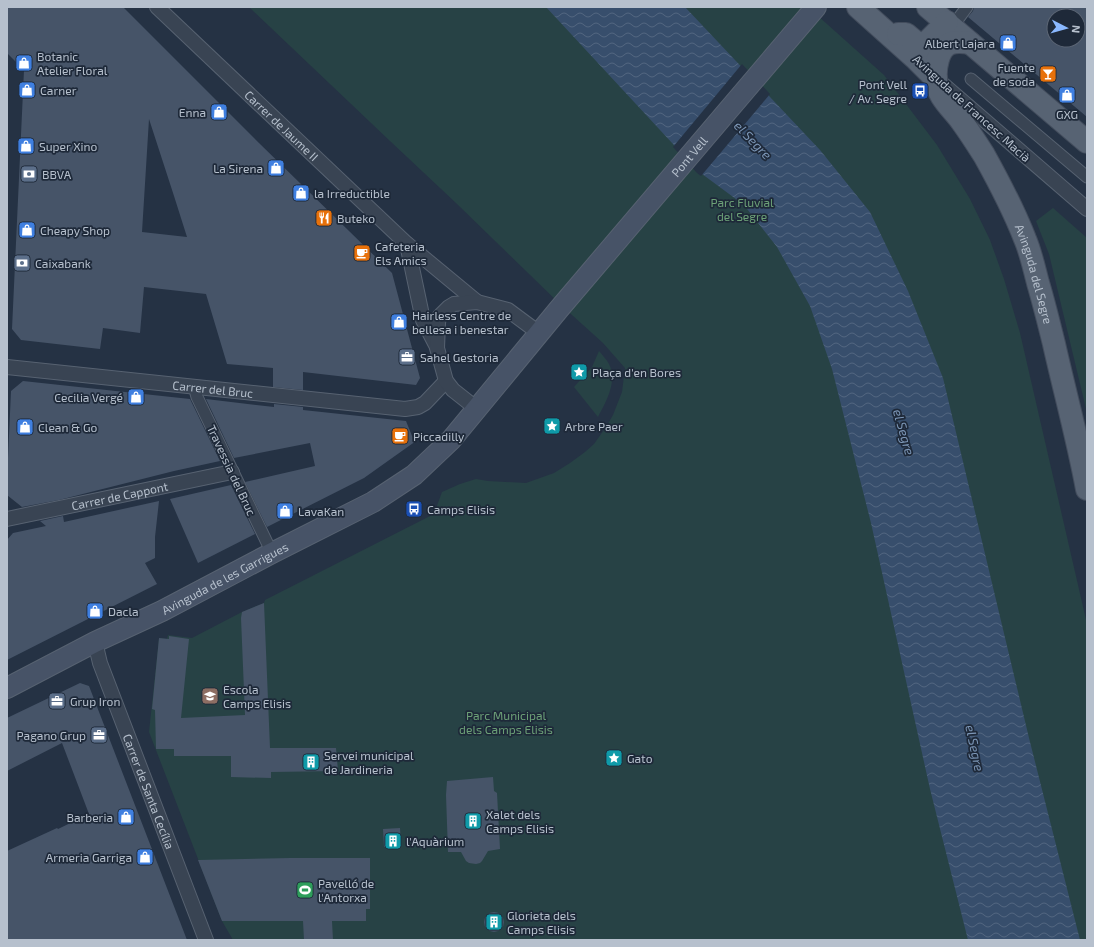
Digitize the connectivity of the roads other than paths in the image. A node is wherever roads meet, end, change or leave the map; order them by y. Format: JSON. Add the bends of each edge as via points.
{"nodes":[{"id":1,"x":157,"y":7,"type":"edge"},
{"id":2,"x":858,"y":7,"type":"edge"},
{"id":3,"x":967,"y":7,"type":"edge"},
{"id":4,"x":815,"y":9,"type":"edge"},
{"id":5,"x":940,"y":15,"type":"edge"},
{"id":6,"x":901,"y":40,"type":"junction"},
{"id":7,"x":970,"y":42,"type":"junction"},
{"id":8,"x":936,"y":79,"type":"junction"},
{"id":9,"x":971,"y":80,"type":"dead end"},
{"id":10,"x":1087,"y":142,"type":"edge"},
{"id":11,"x":1087,"y":177,"type":"edge"},
{"id":12,"x":1087,"y":209,"type":"edge"},
{"id":13,"x":406,"y":244,"type":"junction"},
{"id":14,"x":477,"y":302,"type":"junction"},
{"id":15,"x":539,"y":333,"type":"junction"},
{"id":16,"x":437,"y":348,"type":"junction"},
{"id":17,"x":7,"y":367,"type":"edge"},
{"id":18,"x":446,"y":381,"type":"junction"},
{"id":19,"x":194,"y":386,"type":"junction"},
{"id":20,"x":477,"y":408,"type":"junction"},
{"id":21,"x":232,"y":472,"type":"junction"},
{"id":22,"x":1087,"y":489,"type":"edge"},
{"id":23,"x":7,"y":519,"type":"edge"},
{"id":24,"x":272,"y":553,"type":"junction"},
{"id":25,"x":95,"y":642,"type":"junction"},
{"id":26,"x":7,"y":688,"type":"edge"},
{"id":27,"x":206,"y":940,"type":"edge"}],
"edges":[{"from":1,"to":13,"type":"street","name":"Carrer de Jaume II"},
{"from":2,"to":6,"type":"main road","name":"Avinguda de Francesc Macià"},
{"from":3,"to":5,"type":"street"},
{"from":4,"to":15,"type":"main road","name":"Pont Vell"},
{"from":5,"to":6,"type":"main road"},
{"from":5,"to":7,"type":"main road"},
{"from":6,"to":8,"type":"main road","name":"Avinguda de Francesc Macià"},
{"from":7,"to":8,"type":"main road","via":[[949,44],[944,48],[937,60]]},
{"from":7,"to":10,"type":"main road"},
{"from":8,"to":12,"type":"street","name":"Avinguda de Francesc Macià"},
{"from":8,"to":22,"type":"main road","name":"Avinguda del Segre","via":[[940,93],[968,129],[984,156],[1026,240],[1048,320]]},
{"from":9,"to":11,"type":"street","name":"Avinguda de Francesc Macià"},
{"from":13,"to":14,"type":"street","name":"Carrer de Jaume II"},
{"from":13,"to":16,"type":"street","name":"Carrer de Jaume II","via":[[423,320]]},
{"from":14,"to":15,"type":"street","name":"Carrer de Jaume II","via":[[508,310]]},
{"from":14,"to":16,"type":"street","name":"Carrer de Jaume II","via":[[454,304],[439,317]]},
{"from":15,"to":20,"type":"main road"},
{"from":16,"to":18,"type":"street","name":"Carrer de Jaume II"},
{"from":17,"to":19,"type":"street","name":"Carrer del Bruc"},
{"from":18,"to":19,"type":"street","name":"Carrer del Bruc","via":[[425,403],[405,409]]},
{"from":18,"to":20,"type":"street","name":"Carrer de Jaume II","via":[[452,390]]},
{"from":19,"to":21,"type":"street","name":"Travessia del Bruc"},
{"from":20,"to":24,"type":"main road","name":"Avinguda de les Garrigues","via":[[450,440],[414,475],[373,502]]},
{"from":21,"to":23,"type":"street","name":"Carrer de Cappont"},
{"from":21,"to":24,"type":"street","name":"Travessia del Bruc"},
{"from":24,"to":25,"type":"main road","name":"Avinguda de les Garrigues","via":[[162,611]]},
{"from":25,"to":26,"type":"main road","name":"Avinguda de les Garrigues"},
{"from":25,"to":27,"type":"street","name":"Carrer de Santa Cecília","via":[[100,663]]}]}
